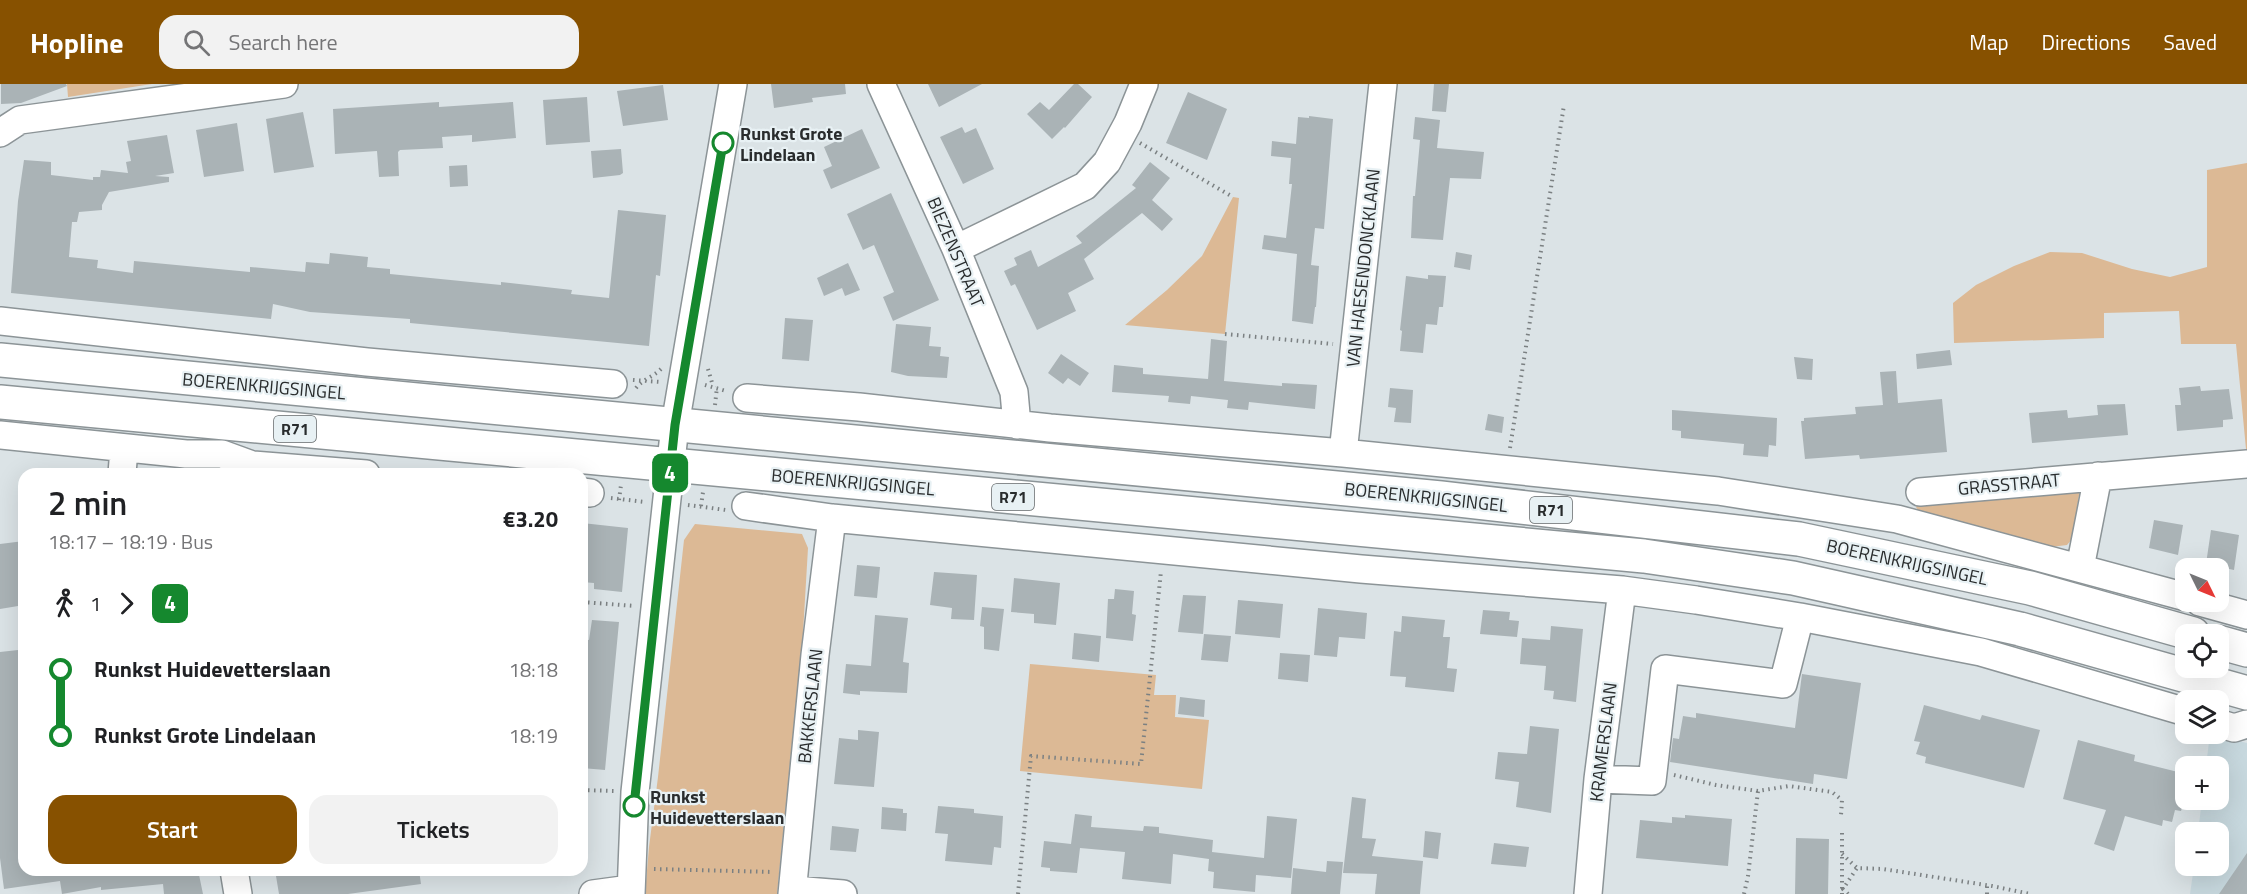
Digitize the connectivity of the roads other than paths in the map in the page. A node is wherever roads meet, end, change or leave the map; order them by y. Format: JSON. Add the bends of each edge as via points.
{"nodes":[{"id":1,"x":284,"y":84,"type":"edge"},
{"id":2,"x":733,"y":84,"type":"edge"},
{"id":3,"x":881,"y":84,"type":"edge"},
{"id":4,"x":1144,"y":84,"type":"edge"},
{"id":5,"x":1383,"y":84,"type":"edge"},
{"id":6,"x":0,"y":133,"type":"edge"},
{"id":7,"x":956,"y":249,"type":"junction"},
{"id":8,"x":0,"y":321,"type":"edge"},
{"id":9,"x":0,"y":360,"type":"edge"},
{"id":10,"x":487,"y":373,"type":"junction"},
{"id":11,"x":612,"y":384,"type":"dead end"},
{"id":12,"x":747,"y":398,"type":"dead end"},
{"id":13,"x":0,"y":402,"type":"edge"},
{"id":14,"x":528,"y":411,"type":"junction"},
{"id":15,"x":956,"y":416,"type":"junction"},
{"id":16,"x":252,"y":425,"type":"junction"},
{"id":17,"x":675,"y":425,"type":"junction"},
{"id":18,"x":1017,"y":425,"type":"junction"},
{"id":19,"x":0,"y":435,"type":"edge"},
{"id":20,"x":899,"y":447,"type":"junction"},
{"id":21,"x":1344,"y":453,"type":"junction"},
{"id":22,"x":123,"y":461,"type":"edge"},
{"id":23,"x":2247,"y":464,"type":"edge"},
{"id":24,"x":670,"y":465,"type":"junction"},
{"id":25,"x":245,"y":466,"type":"edge"},
{"id":26,"x":275,"y":468,"type":"edge"},
{"id":27,"x":2098,"y":476,"type":"junction"},
{"id":28,"x":1920,"y":492,"type":"dead end"},
{"id":29,"x":746,"y":507,"type":"dead end"},
{"id":30,"x":831,"y":518,"type":"junction"},
{"id":31,"x":1454,"y":540,"type":"junction"},
{"id":32,"x":2080,"y":568,"type":"junction"},
{"id":33,"x":1484,"y":579,"type":"junction"},
{"id":34,"x":1622,"y":590,"type":"junction"},
{"id":35,"x":2175,"y":594,"type":"edge"},
{"id":36,"x":2229,"y":610,"type":"edge"},
{"id":37,"x":2247,"y":615,"type":"edge"},
{"id":38,"x":1800,"y":617,"type":"junction"},
{"id":39,"x":2175,"y":629,"type":"edge"},
{"id":40,"x":2229,"y":645,"type":"edge"},
{"id":41,"x":2247,"y":650,"type":"edge"},
{"id":42,"x":2247,"y":693,"type":"edge"},
{"id":43,"x":2175,"y":709,"type":"edge"},
{"id":44,"x":2247,"y":724,"type":"edge"},
{"id":45,"x":2229,"y":726,"type":"edge"},
{"id":46,"x":1598,"y":779,"type":"junction"},
{"id":47,"x":235,"y":876,"type":"edge"},
{"id":48,"x":631,"y":884,"type":"edge"},
{"id":49,"x":794,"y":885,"type":"edge"},
{"id":50,"x":238,"y":894,"type":"edge"},
{"id":51,"x":593,"y":894,"type":"edge"},
{"id":52,"x":843,"y":894,"type":"edge"},
{"id":53,"x":1588,"y":894,"type":"edge"}],
"edges":[{"from":1,"to":6,"type":"street","via":[[20,120]]},
{"from":2,"to":17,"type":"street"},
{"from":3,"to":7,"type":"street","name":"BIEZENSTRAAT"},
{"from":4,"to":7,"type":"street","via":[[1107,162],[1085,186]]},
{"from":5,"to":21,"type":"street","name":"VAN HAESENDONCKLAAN"},
{"from":7,"to":18,"type":"street","name":"BIEZENSTRAAT","via":[[1014,392]]},
{"from":8,"to":10,"type":"street","name":"BOERENKRIJGSINGEL"},
{"from":9,"to":14,"type":"highway","name":"BOERENKRIJGSINGEL","number":"R71"},
{"from":10,"to":11,"type":"street","name":"BOERENKRIJGSINGEL"},
{"from":10,"to":14,"type":"street"},
{"from":12,"to":15,"type":"street","name":"BOERENKRIJGSINGEL"},
{"from":13,"to":16,"type":"highway","name":"BOERENKRIJGSINGEL","number":"R71"},
{"from":14,"to":17,"type":"highway","name":"BOERENKRIJGSINGEL","number":"R71"},
{"from":15,"to":18,"type":"street","name":"BOERENKRIJGSINGEL"},
{"from":15,"to":20,"type":"street"},
{"from":16,"to":24,"type":"highway","name":"BOERENKRIJGSINGEL","number":"R71"},
{"from":16,"to":25,"type":"street","via":[[243,437]]},
{"from":17,"to":20,"type":"highway","name":"BOERENKRIJGSINGEL","number":"R71"},
{"from":17,"to":24,"type":"street"},
{"from":18,"to":21,"type":"street","name":"BOERENKRIJGSINGEL"},
{"from":19,"to":22,"type":"street"},
{"from":20,"to":39,"type":"highway","name":"BOERENKRIJGSINGEL","number":"R71","via":[[1441,498],[1799,539],[2030,588]]},
{"from":21,"to":32,"type":"street","name":"BOERENKRIJGSINGEL","via":[[1718,491],[1897,519]]},
{"from":22,"to":25,"type":"street","via":[[186,454]]},
{"from":23,"to":27,"type":"street","name":"GRASSTRAAT"},
{"from":24,"to":31,"type":"highway","name":"BOERENKRIJGSINGEL","number":"R71"},
{"from":24,"to":48,"type":"street","via":[[635,792]]},
{"from":25,"to":26,"type":"street"},
{"from":27,"to":28,"type":"street","name":"GRASSTRAAT"},
{"from":27,"to":32,"type":"street"},
{"from":29,"to":30,"type":"street","name":"BOERENKRIJGSINGEL"},
{"from":30,"to":33,"type":"street","name":"BOERENKRIJGSINGEL"},
{"from":30,"to":49,"type":"street","name":"BAKKERSLAAN"},
{"from":31,"to":33,"type":"street"},
{"from":31,"to":42,"type":"highway","name":"BOERENKRIJGSINGEL","number":"R71","via":[[1644,556],[1793,578],[2020,628]]},
{"from":32,"to":35,"type":"street","name":"BOERENKRIJGSINGEL"},
{"from":33,"to":34,"type":"street","name":"BOERENKRIJGSINGEL"},
{"from":34,"to":38,"type":"street","name":"BOERENKRIJGSINGEL"},
{"from":34,"to":46,"type":"street","name":"KRAMERSLAAN"},
{"from":36,"to":37,"type":"street"},
{"from":38,"to":43,"type":"street","name":"BOERENKRIJGSINGEL","via":[[1981,652]]},
{"from":38,"to":46,"type":"street","via":[[1782,684],[1665,669],[1652,781]]},
{"from":40,"to":41,"type":"highway"},
{"from":44,"to":45,"type":"street"},
{"from":46,"to":53,"type":"street","name":"KRAMERSLAAN"},
{"from":47,"to":50,"type":"street"},
{"from":48,"to":51,"type":"street"},
{"from":49,"to":52,"type":"street"}]}
